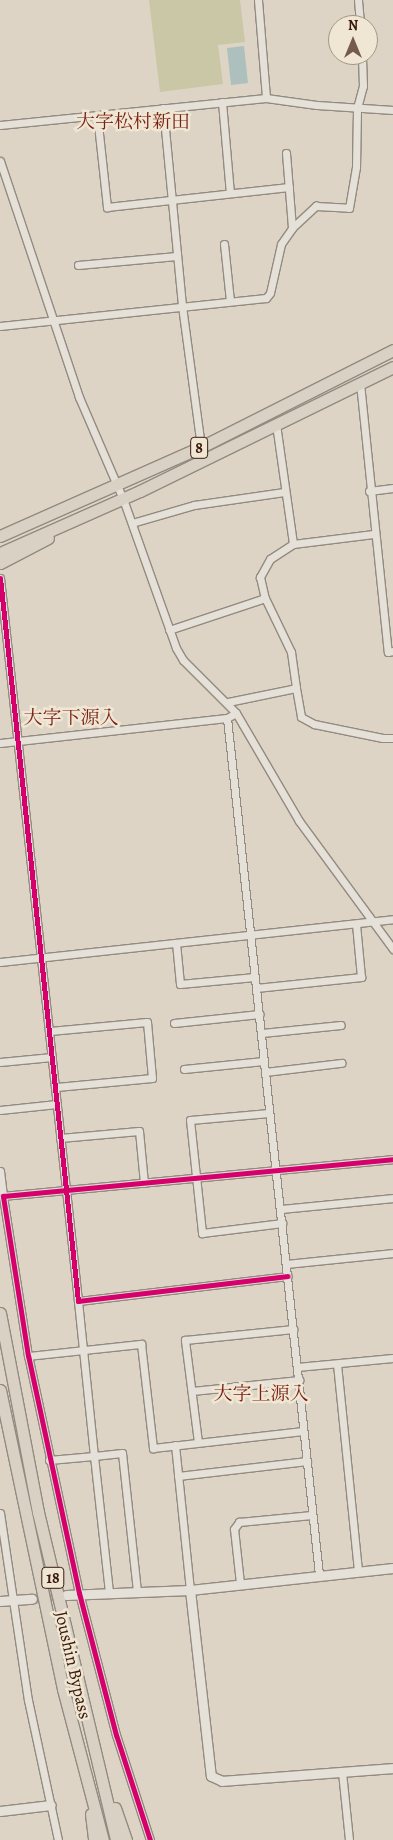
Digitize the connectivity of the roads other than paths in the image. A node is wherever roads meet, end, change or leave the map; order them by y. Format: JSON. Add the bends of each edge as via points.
{"nodes":[{"id":1,"x":258,"y":0,"type":"edge"},
{"id":2,"x":358,"y":0,"type":"edge"},
{"id":3,"x":359,"y":15,"type":"edge"},
{"id":4,"x":362,"y":65,"type":"edge"},
{"id":5,"x":266,"y":98,"type":"junction"},
{"id":6,"x":222,"y":102,"type":"junction"},
{"id":7,"x":163,"y":108,"type":"junction"},
{"id":8,"x":357,"y":108,"type":"junction"},
{"id":9,"x":393,"y":110,"type":"edge"},
{"id":10,"x":97,"y":115,"type":"junction"},
{"id":11,"x":0,"y":125,"type":"edge"},
{"id":12,"x":286,"y":152,"type":"dead end"},
{"id":13,"x":0,"y":161,"type":"edge"},
{"id":14,"x":289,"y":187,"type":"junction"},
{"id":15,"x":230,"y":193,"type":"junction"},
{"id":16,"x":172,"y":200,"type":"junction"},
{"id":17,"x":292,"y":228,"type":"junction"},
{"id":18,"x":224,"y":244,"type":"dead end"},
{"id":19,"x":177,"y":256,"type":"junction"},
{"id":20,"x":78,"y":265,"type":"dead end"},
{"id":21,"x":230,"y":301,"type":"junction"},
{"id":22,"x":182,"y":306,"type":"junction"},
{"id":23,"x":52,"y":320,"type":"junction"},
{"id":24,"x":0,"y":326,"type":"edge"},
{"id":25,"x":393,"y":350,"type":"edge"},
{"id":26,"x":393,"y":367,"type":"edge"},
{"id":27,"x":360,"y":383,"type":"junction"},
{"id":28,"x":276,"y":424,"type":"junction"},
{"id":29,"x":201,"y":447,"type":"junction"},
{"id":30,"x":118,"y":485,"type":"junction"},
{"id":31,"x":393,"y":488,"type":"edge"},
{"id":32,"x":370,"y":491,"type":"junction"},
{"id":33,"x":284,"y":492,"type":"junction"},
{"id":34,"x":123,"y":499,"type":"junction"},
{"id":35,"x":74,"y":520,"type":"junction"},
{"id":36,"x":132,"y":523,"type":"junction"},
{"id":37,"x":373,"y":534,"type":"junction"},
{"id":38,"x":0,"y":536,"type":"edge"},
{"id":39,"x":293,"y":544,"type":"junction"},
{"id":40,"x":0,"y":553,"type":"edge"},
{"id":41,"x":0,"y":564,"type":"edge"},
{"id":42,"x":0,"y":578,"type":"edge"},
{"id":43,"x":265,"y":598,"type":"junction"},
{"id":44,"x":169,"y":630,"type":"junction"},
{"id":45,"x":393,"y":651,"type":"edge"},
{"id":46,"x":296,"y":688,"type":"junction"},
{"id":47,"x":228,"y":702,"type":"junction"},
{"id":48,"x":236,"y":713,"type":"junction"},
{"id":49,"x":227,"y":718,"type":"junction"},
{"id":50,"x":393,"y":738,"type":"edge"},
{"id":51,"x":18,"y":741,"type":"junction"},
{"id":52,"x":0,"y":743,"type":"edge"},
{"id":53,"x":393,"y":919,"type":"edge"},
{"id":54,"x":372,"y":922,"type":"junction"},
{"id":55,"x":356,"y":924,"type":"junction"},
{"id":56,"x":251,"y":935,"type":"junction"},
{"id":57,"x":176,"y":943,"type":"junction"},
{"id":58,"x":393,"y":949,"type":"edge"},
{"id":59,"x":42,"y":958,"type":"junction"},
{"id":60,"x":0,"y":962,"type":"edge"},
{"id":61,"x":255,"y":977,"type":"junction"},
{"id":62,"x":256,"y":988,"type":"junction"},
{"id":63,"x":260,"y":1014,"type":"junction"},
{"id":64,"x":174,"y":1023,"type":"dead end"},
{"id":65,"x":341,"y":1025,"type":"dead end"},
{"id":66,"x":50,"y":1031,"type":"junction"},
{"id":67,"x":262,"y":1034,"type":"junction"},
{"id":68,"x":52,"y":1057,"type":"junction"},
{"id":69,"x":264,"y":1061,"type":"junction"},
{"id":70,"x":0,"y":1062,"type":"edge"},
{"id":71,"x":341,"y":1063,"type":"dead end"},
{"id":72,"x":184,"y":1069,"type":"dead end"},
{"id":73,"x":265,"y":1072,"type":"junction"},
{"id":74,"x":56,"y":1087,"type":"junction"},
{"id":75,"x":57,"y":1104,"type":"junction"},
{"id":76,"x":0,"y":1110,"type":"edge"},
{"id":77,"x":269,"y":1112,"type":"junction"},
{"id":78,"x":60,"y":1138,"type":"junction"},
{"id":79,"x":393,"y":1159,"type":"edge"},
{"id":80,"x":276,"y":1168,"type":"junction"},
{"id":81,"x":0,"y":1171,"type":"edge"},
{"id":82,"x":195,"y":1176,"type":"junction"},
{"id":83,"x":144,"y":1183,"type":"junction"},
{"id":84,"x":66,"y":1190,"type":"junction"},
{"id":85,"x":3,"y":1196,"type":"junction"},
{"id":86,"x":393,"y":1198,"type":"edge"},
{"id":87,"x":281,"y":1209,"type":"junction"},
{"id":88,"x":282,"y":1223,"type":"junction"},
{"id":89,"x":393,"y":1253,"type":"edge"},
{"id":90,"x":286,"y":1264,"type":"junction"},
{"id":91,"x":288,"y":1276,"type":"junction"},
{"id":92,"x":78,"y":1301,"type":"junction"},
{"id":93,"x":0,"y":1313,"type":"edge"},
{"id":94,"x":293,"y":1329,"type":"junction"},
{"id":95,"x":83,"y":1351,"type":"junction"},
{"id":96,"x":28,"y":1356,"type":"junction"},
{"id":97,"x":393,"y":1358,"type":"edge"},
{"id":98,"x":337,"y":1364,"type":"junction"},
{"id":99,"x":297,"y":1367,"type":"junction"},
{"id":100,"x":299,"y":1380,"type":"junction"},
{"id":101,"x":0,"y":1390,"type":"edge"},
{"id":102,"x":192,"y":1391,"type":"junction"},
{"id":103,"x":303,"y":1431,"type":"junction"},
{"id":104,"x":198,"y":1442,"type":"junction"},
{"id":105,"x":175,"y":1445,"type":"junction"},
{"id":106,"x":94,"y":1456,"type":"junction"},
{"id":107,"x":49,"y":1460,"type":"junction"},
{"id":108,"x":307,"y":1461,"type":"junction"},
{"id":109,"x":178,"y":1476,"type":"junction"},
{"id":110,"x":0,"y":1513,"type":"edge"},
{"id":111,"x":312,"y":1514,"type":"junction"},
{"id":112,"x":393,"y":1568,"type":"edge"},
{"id":113,"x":358,"y":1571,"type":"junction"},
{"id":114,"x":319,"y":1575,"type":"junction"},
{"id":115,"x":240,"y":1583,"type":"junction"},
{"id":116,"x":190,"y":1590,"type":"junction"},
{"id":117,"x":137,"y":1591,"type":"junction"},
{"id":118,"x":109,"y":1592,"type":"junction"},
{"id":119,"x":79,"y":1593,"type":"junction"},
{"id":120,"x":66,"y":1595,"type":"tunnel mouth"},
{"id":121,"x":32,"y":1599,"type":"tunnel mouth"},
{"id":122,"x":11,"y":1600,"type":"junction"},
{"id":123,"x":0,"y":1601,"type":"edge"},
{"id":124,"x":87,"y":1726,"type":"junction"},
{"id":125,"x":393,"y":1768,"type":"edge"},
{"id":126,"x":342,"y":1772,"type":"junction"},
{"id":127,"x":90,"y":1794,"type":"junction"},
{"id":128,"x":51,"y":1805,"type":"junction"},
{"id":129,"x":0,"y":1811,"type":"edge"},
{"id":130,"x":58,"y":1840,"type":"edge"},
{"id":131,"x":94,"y":1840,"type":"edge"},
{"id":132,"x":103,"y":1840,"type":"edge"},
{"id":133,"x":116,"y":1840,"type":"edge"},
{"id":134,"x":126,"y":1840,"type":"edge"},
{"id":135,"x":150,"y":1840,"type":"edge"},
{"id":136,"x":349,"y":1840,"type":"edge"}],
"edges":[{"from":1,"to":5,"type":"street"},
{"from":2,"to":3,"type":"street"},
{"from":4,"to":8,"type":"street","via":[[363,86]]},
{"from":5,"to":6,"type":"street"},
{"from":5,"to":8,"type":"street"},
{"from":6,"to":7,"type":"street"},
{"from":6,"to":15,"type":"street"},
{"from":7,"to":10,"type":"street"},
{"from":7,"to":16,"type":"street"},
{"from":8,"to":9,"type":"street"},
{"from":8,"to":17,"type":"street","via":[[356,167],[349,208],[316,206]]},
{"from":10,"to":11,"type":"street"},
{"from":10,"to":16,"type":"street","via":[[107,207]]},
{"from":12,"to":14,"type":"street"},
{"from":13,"to":23,"type":"street"},
{"from":14,"to":15,"type":"street"},
{"from":14,"to":17,"type":"street"},
{"from":15,"to":16,"type":"street"},
{"from":16,"to":19,"type":"street"},
{"from":17,"to":21,"type":"street","via":[[281,244],[270,293],[266,298]]},
{"from":18,"to":21,"type":"street"},
{"from":19,"to":20,"type":"street"},
{"from":19,"to":22,"type":"street"},
{"from":21,"to":22,"type":"street"},
{"from":22,"to":23,"type":"street"},
{"from":22,"to":29,"type":"street"},
{"from":23,"to":24,"type":"street"},
{"from":23,"to":30,"type":"street","via":[[79,397]]},
{"from":25,"to":29,"type":"highway","number":"8"},
{"from":26,"to":27,"type":"highway","number":"8"},
{"from":27,"to":28,"type":"highway","number":"8"},
{"from":27,"to":32,"type":"street"},
{"from":28,"to":33,"type":"street"},
{"from":28,"to":34,"type":"highway","number":"8"},
{"from":29,"to":30,"type":"highway","number":"8"},
{"from":30,"to":34,"type":"street"},
{"from":30,"to":38,"type":"highway","number":"8"},
{"from":31,"to":32,"type":"street"},
{"from":32,"to":37,"type":"street"},
{"from":33,"to":36,"type":"street","via":[[194,505]]},
{"from":33,"to":39,"type":"street"},
{"from":34,"to":35,"type":"highway","number":"8"},
{"from":34,"to":36,"type":"street"},
{"from":35,"to":40,"type":"highway","number":"8"},
{"from":35,"to":41,"type":"highway","via":[[39,544]]},
{"from":36,"to":44,"type":"street"},
{"from":37,"to":39,"type":"street"},
{"from":37,"to":45,"type":"street","via":[[388,652]]},
{"from":39,"to":43,"type":"street","via":[[276,552],[261,572]]},
{"from":42,"to":51,"type":"street"},
{"from":43,"to":44,"type":"street"},
{"from":43,"to":46,"type":"street","via":[[291,652]]},
{"from":44,"to":47,"type":"street","via":[[183,660]]},
{"from":46,"to":47,"type":"street"},
{"from":46,"to":50,"type":"street","via":[[301,717],[314,724]]},
{"from":47,"to":48,"type":"street"},
{"from":48,"to":49,"type":"street"},
{"from":48,"to":54,"type":"street","via":[[298,821]]},
{"from":49,"to":51,"type":"street"},
{"from":49,"to":56,"type":"street"},
{"from":51,"to":52,"type":"street"},
{"from":51,"to":59,"type":"street"},
{"from":53,"to":54,"type":"street"},
{"from":54,"to":55,"type":"street"},
{"from":54,"to":58,"type":"street"},
{"from":55,"to":56,"type":"street"},
{"from":55,"to":62,"type":"street","via":[[361,977]]},
{"from":56,"to":57,"type":"street"},
{"from":56,"to":61,"type":"street"},
{"from":57,"to":59,"type":"street"},
{"from":57,"to":61,"type":"street","via":[[180,984]]},
{"from":59,"to":60,"type":"street"},
{"from":59,"to":66,"type":"street"},
{"from":61,"to":62,"type":"street"},
{"from":62,"to":63,"type":"street"},
{"from":63,"to":64,"type":"street"},
{"from":63,"to":67,"type":"street"},
{"from":65,"to":67,"type":"street"},
{"from":66,"to":68,"type":"street"},
{"from":66,"to":74,"type":"street","via":[[147,1022],[152,1078]]},
{"from":67,"to":69,"type":"street"},
{"from":68,"to":70,"type":"street"},
{"from":68,"to":74,"type":"street"},
{"from":69,"to":72,"type":"street"},
{"from":69,"to":73,"type":"street"},
{"from":71,"to":73,"type":"street"},
{"from":73,"to":77,"type":"street"},
{"from":74,"to":75,"type":"street"},
{"from":75,"to":76,"type":"street"},
{"from":75,"to":78,"type":"street"},
{"from":77,"to":80,"type":"street"},
{"from":77,"to":82,"type":"street","via":[[190,1120]]},
{"from":78,"to":83,"type":"street","via":[[139,1131]]},
{"from":78,"to":84,"type":"street"},
{"from":79,"to":80,"type":"street"},
{"from":80,"to":82,"type":"street"},
{"from":80,"to":87,"type":"street"},
{"from":81,"to":85,"type":"street"},
{"from":82,"to":83,"type":"street"},
{"from":82,"to":88,"type":"street","via":[[202,1232]]},
{"from":83,"to":84,"type":"street"},
{"from":84,"to":85,"type":"street"},
{"from":84,"to":92,"type":"street"},
{"from":85,"to":96,"type":"street"},
{"from":86,"to":87,"type":"street"},
{"from":87,"to":88,"type":"street"},
{"from":88,"to":90,"type":"street"},
{"from":89,"to":90,"type":"street"},
{"from":90,"to":91,"type":"street"},
{"from":91,"to":92,"type":"street"},
{"from":91,"to":94,"type":"street"},
{"from":92,"to":95,"type":"street"},
{"from":93,"to":124,"type":"highway","name":"Joushin Bypass","number":"18","via":[[38,1512]]},
{"from":94,"to":99,"type":"street"},
{"from":94,"to":102,"type":"street","via":[[185,1340]]},
{"from":95,"to":96,"type":"street"},
{"from":95,"to":105,"type":"street","via":[[141,1344],[152,1448]]},
{"from":95,"to":106,"type":"street"},
{"from":96,"to":107,"type":"street"},
{"from":97,"to":98,"type":"street"},
{"from":98,"to":99,"type":"street"},
{"from":98,"to":113,"type":"street"},
{"from":99,"to":100,"type":"street"},
{"from":100,"to":102,"type":"street"},
{"from":100,"to":103,"type":"street"},
{"from":101,"to":127,"type":"highway","name":"Joushin Bypass","number":"18","via":[[53,1641]]},
{"from":102,"to":104,"type":"street"},
{"from":103,"to":104,"type":"street"},
{"from":103,"to":108,"type":"street"},
{"from":104,"to":105,"type":"street"},
{"from":105,"to":109,"type":"street"},
{"from":106,"to":107,"type":"street"},
{"from":106,"to":117,"type":"street","via":[[122,1453]]},
{"from":106,"to":118,"type":"street"},
{"from":107,"to":119,"type":"street"},
{"from":108,"to":109,"type":"street"},
{"from":108,"to":111,"type":"street"},
{"from":109,"to":116,"type":"street"},
{"from":110,"to":122,"type":"street","via":[[7,1542]]},
{"from":111,"to":114,"type":"street"},
{"from":111,"to":115,"type":"street","via":[[239,1522],[234,1529]]},
{"from":112,"to":113,"type":"street"},
{"from":113,"to":114,"type":"street"},
{"from":114,"to":115,"type":"street"},
{"from":115,"to":116,"type":"street"},
{"from":116,"to":117,"type":"street"},
{"from":116,"to":126,"type":"street","via":[[211,1776],[222,1781]]},
{"from":117,"to":118,"type":"street"},
{"from":118,"to":119,"type":"street"},
{"from":119,"to":120,"type":"street"},
{"from":119,"to":135,"type":"street","via":[[116,1734]]},
{"from":121,"to":122,"type":"street"},
{"from":122,"to":123,"type":"street"},
{"from":122,"to":128,"type":"street"},
{"from":124,"to":133,"type":"highway","name":"Joushin Bypass","number":"18"},
{"from":124,"to":134,"type":"highway"},
{"from":125,"to":126,"type":"street"},
{"from":126,"to":136,"type":"street"},
{"from":127,"to":131,"type":"highway"},
{"from":127,"to":132,"type":"highway","name":"Joushin Bypass","number":"18"},
{"from":128,"to":129,"type":"street"},
{"from":128,"to":130,"type":"street"}]}
